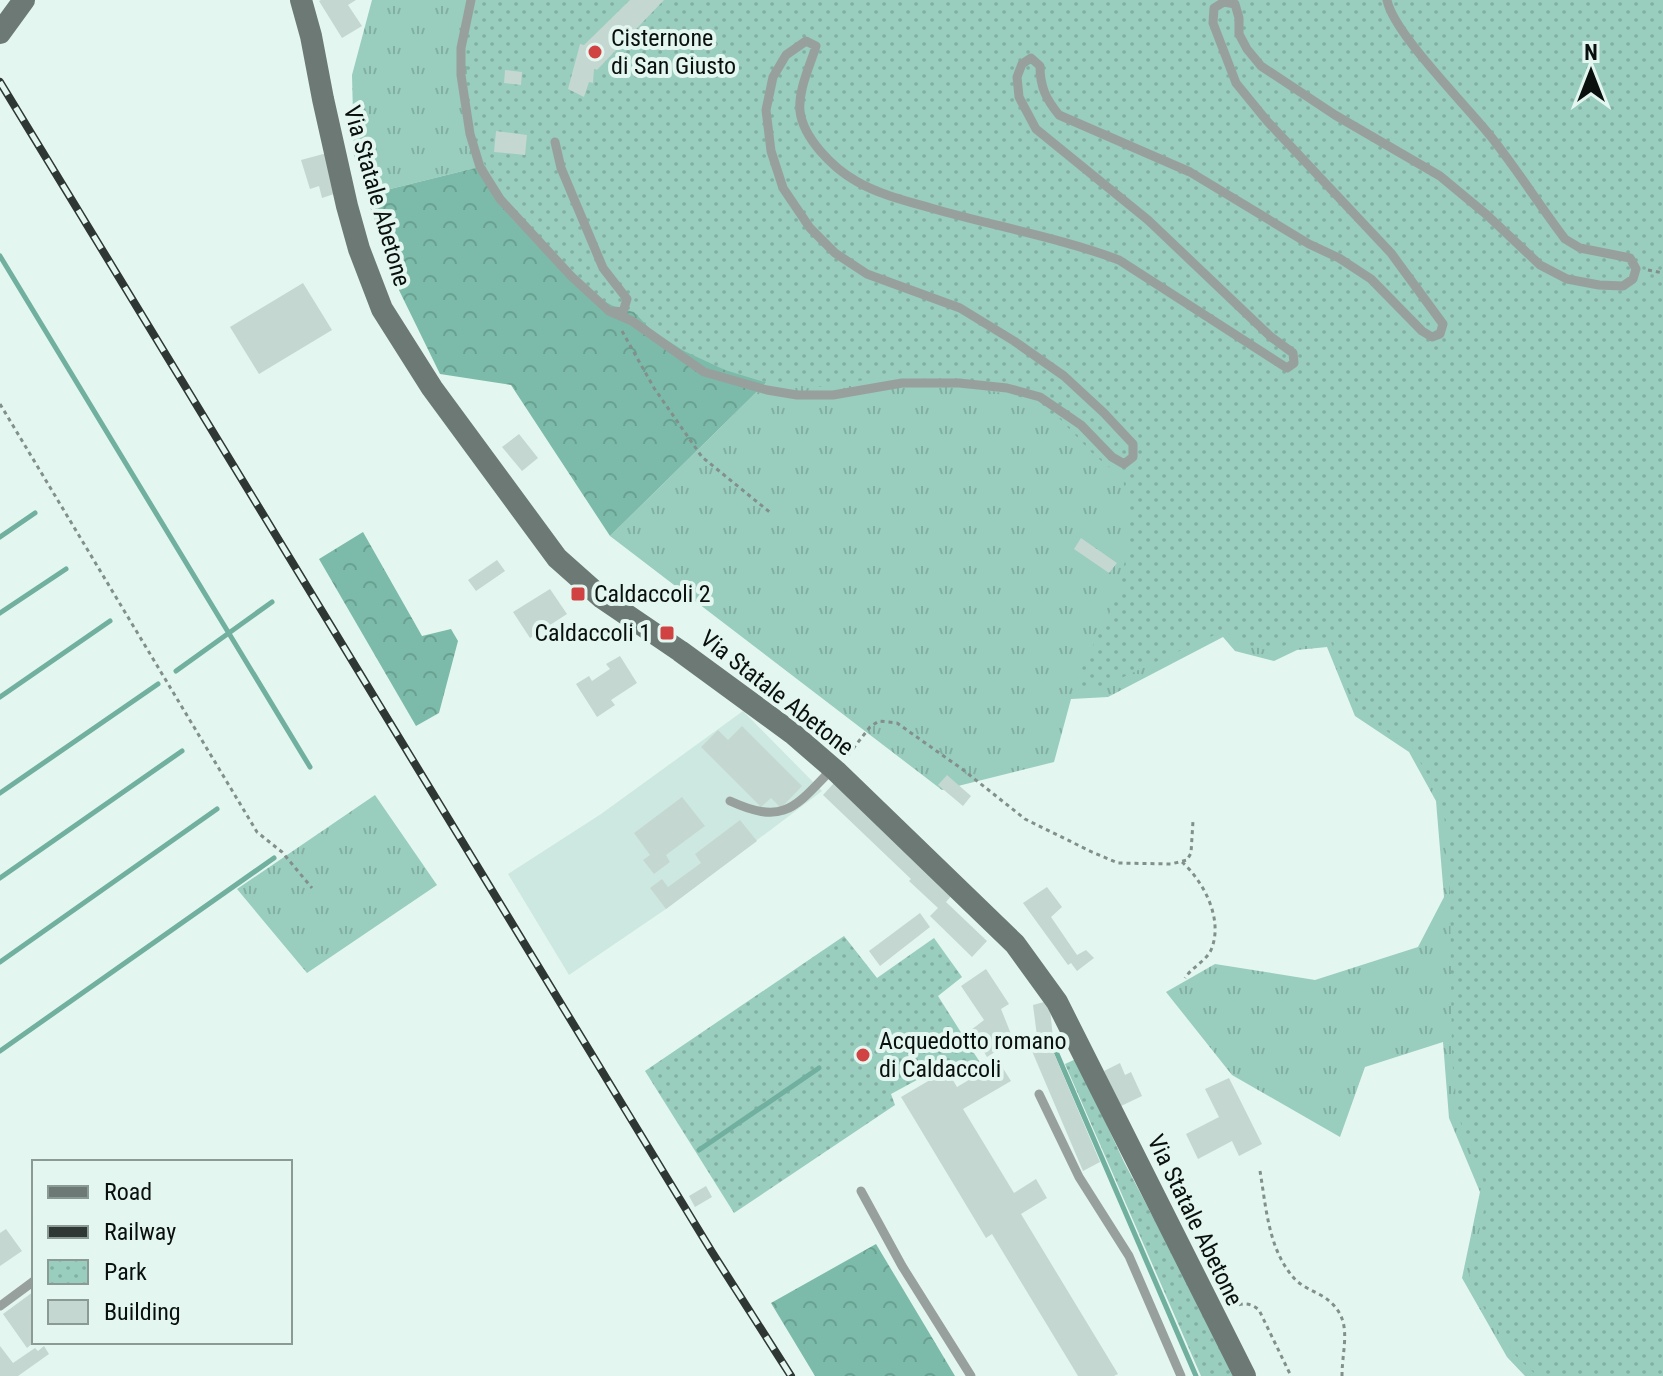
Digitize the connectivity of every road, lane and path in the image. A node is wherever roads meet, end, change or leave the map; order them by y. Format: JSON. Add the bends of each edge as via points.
{"nodes":[{"id":1,"x":24,"y":0,"type":"edge"},
{"id":2,"x":471,"y":0,"type":"edge"},
{"id":3,"x":1387,"y":0,"type":"edge"},
{"id":4,"x":303,"y":1,"type":"edge"},
{"id":5,"x":0,"y":33,"type":"edge"},
{"id":6,"x":555,"y":142,"type":"dead end"},
{"id":7,"x":609,"y":311,"type":"junction"},
{"id":8,"x":0,"y":404,"type":"edge"},
{"id":9,"x":772,"y":514,"type":"dead end"},
{"id":10,"x":834,"y":769,"type":"junction"},
{"id":11,"x":730,"y":801,"type":"dead end"},
{"id":12,"x":1193,"y":821,"type":"dead end"},
{"id":13,"x":1182,"y":862,"type":"junction"},
{"id":14,"x":312,"y":888,"type":"dead end"},
{"id":15,"x":1185,"y":978,"type":"dead end"},
{"id":16,"x":1039,"y":1094,"type":"dead end"},
{"id":17,"x":1260,"y":1171,"type":"dead end"},
{"id":18,"x":861,"y":1191,"type":"dead end"},
{"id":19,"x":32,"y":1282,"type":"edge"},
{"id":20,"x":0,"y":1306,"type":"edge"},
{"id":21,"x":1213,"y":1314,"type":"junction"},
{"id":22,"x":971,"y":1376,"type":"edge"},
{"id":23,"x":1181,"y":1376,"type":"edge"},
{"id":24,"x":1245,"y":1376,"type":"edge"},
{"id":25,"x":1291,"y":1376,"type":"edge"},
{"id":26,"x":1342,"y":1376,"type":"edge"}],
"edges":[{"from":1,"to":5,"type":"main road"},
{"from":2,"to":7,"type":"lane","via":[[461,75],[480,167],[500,199]]},
{"from":3,"to":7,"type":"lane","via":[[1405,34],[1492,138],[1565,239],[1580,248],[1630,258],[1636,269],[1633,279],[1623,286],[1599,285],[1567,279],[1540,265],[1440,176],[1261,66],[1239,34],[1235,4],[1224,2],[1214,8],[1213,23],[1236,83],[1391,253],[1443,324],[1440,334],[1432,337],[1422,331],[1371,279],[1339,258],[1190,172],[1059,115],[1045,98],[1040,66],[1031,58],[1017,77],[1019,97],[1036,129],[1148,220],[1293,353],[1294,363],[1287,368],[1119,260],[909,202],[856,181],[812,141],[800,112],[816,46],[806,41],[786,55],[773,77],[766,110],[783,188],[810,228],[867,274],[960,308],[1064,376],[1133,444],[1133,457],[1124,464],[1040,397],[1007,388],[902,383],[833,395],[767,390],[704,372],[632,321]]},
{"from":4,"to":10,"type":"main road","name":"Via Statale Abetone","via":[[359,249],[382,309],[432,388],[568,570],[756,705]]},
{"from":6,"to":7,"type":"lane","via":[[603,268],[627,299],[623,312]]},
{"from":7,"to":9,"type":"path","via":[[702,457]]},
{"from":8,"to":14,"type":"path","via":[[257,832]]},
{"from":10,"to":11,"type":"lane","via":[[801,800],[775,814]]},
{"from":10,"to":13,"type":"path","via":[[870,727],[887,720],[1025,819],[1092,852],[1118,863]]},
{"from":10,"to":21,"type":"main road","name":"Via Statale Abetone","via":[[1003,931],[1034,968],[1057,1002]]},
{"from":12,"to":13,"type":"path","via":[[1191,853]]},
{"from":13,"to":15,"type":"path","via":[[1200,881],[1214,918],[1212,948]]},
{"from":16,"to":23,"type":"lane","via":[[1079,1177],[1129,1256]]},
{"from":17,"to":26,"type":"path","via":[[1280,1256],[1294,1278],[1338,1309],[1346,1339]]},
{"from":18,"to":22,"type":"lane"},
{"from":19,"to":20,"type":"lane"},
{"from":21,"to":24,"type":"main road","name":"Via Statale Abetone"},
{"from":21,"to":25,"type":"path","via":[[1253,1304]]}]}
